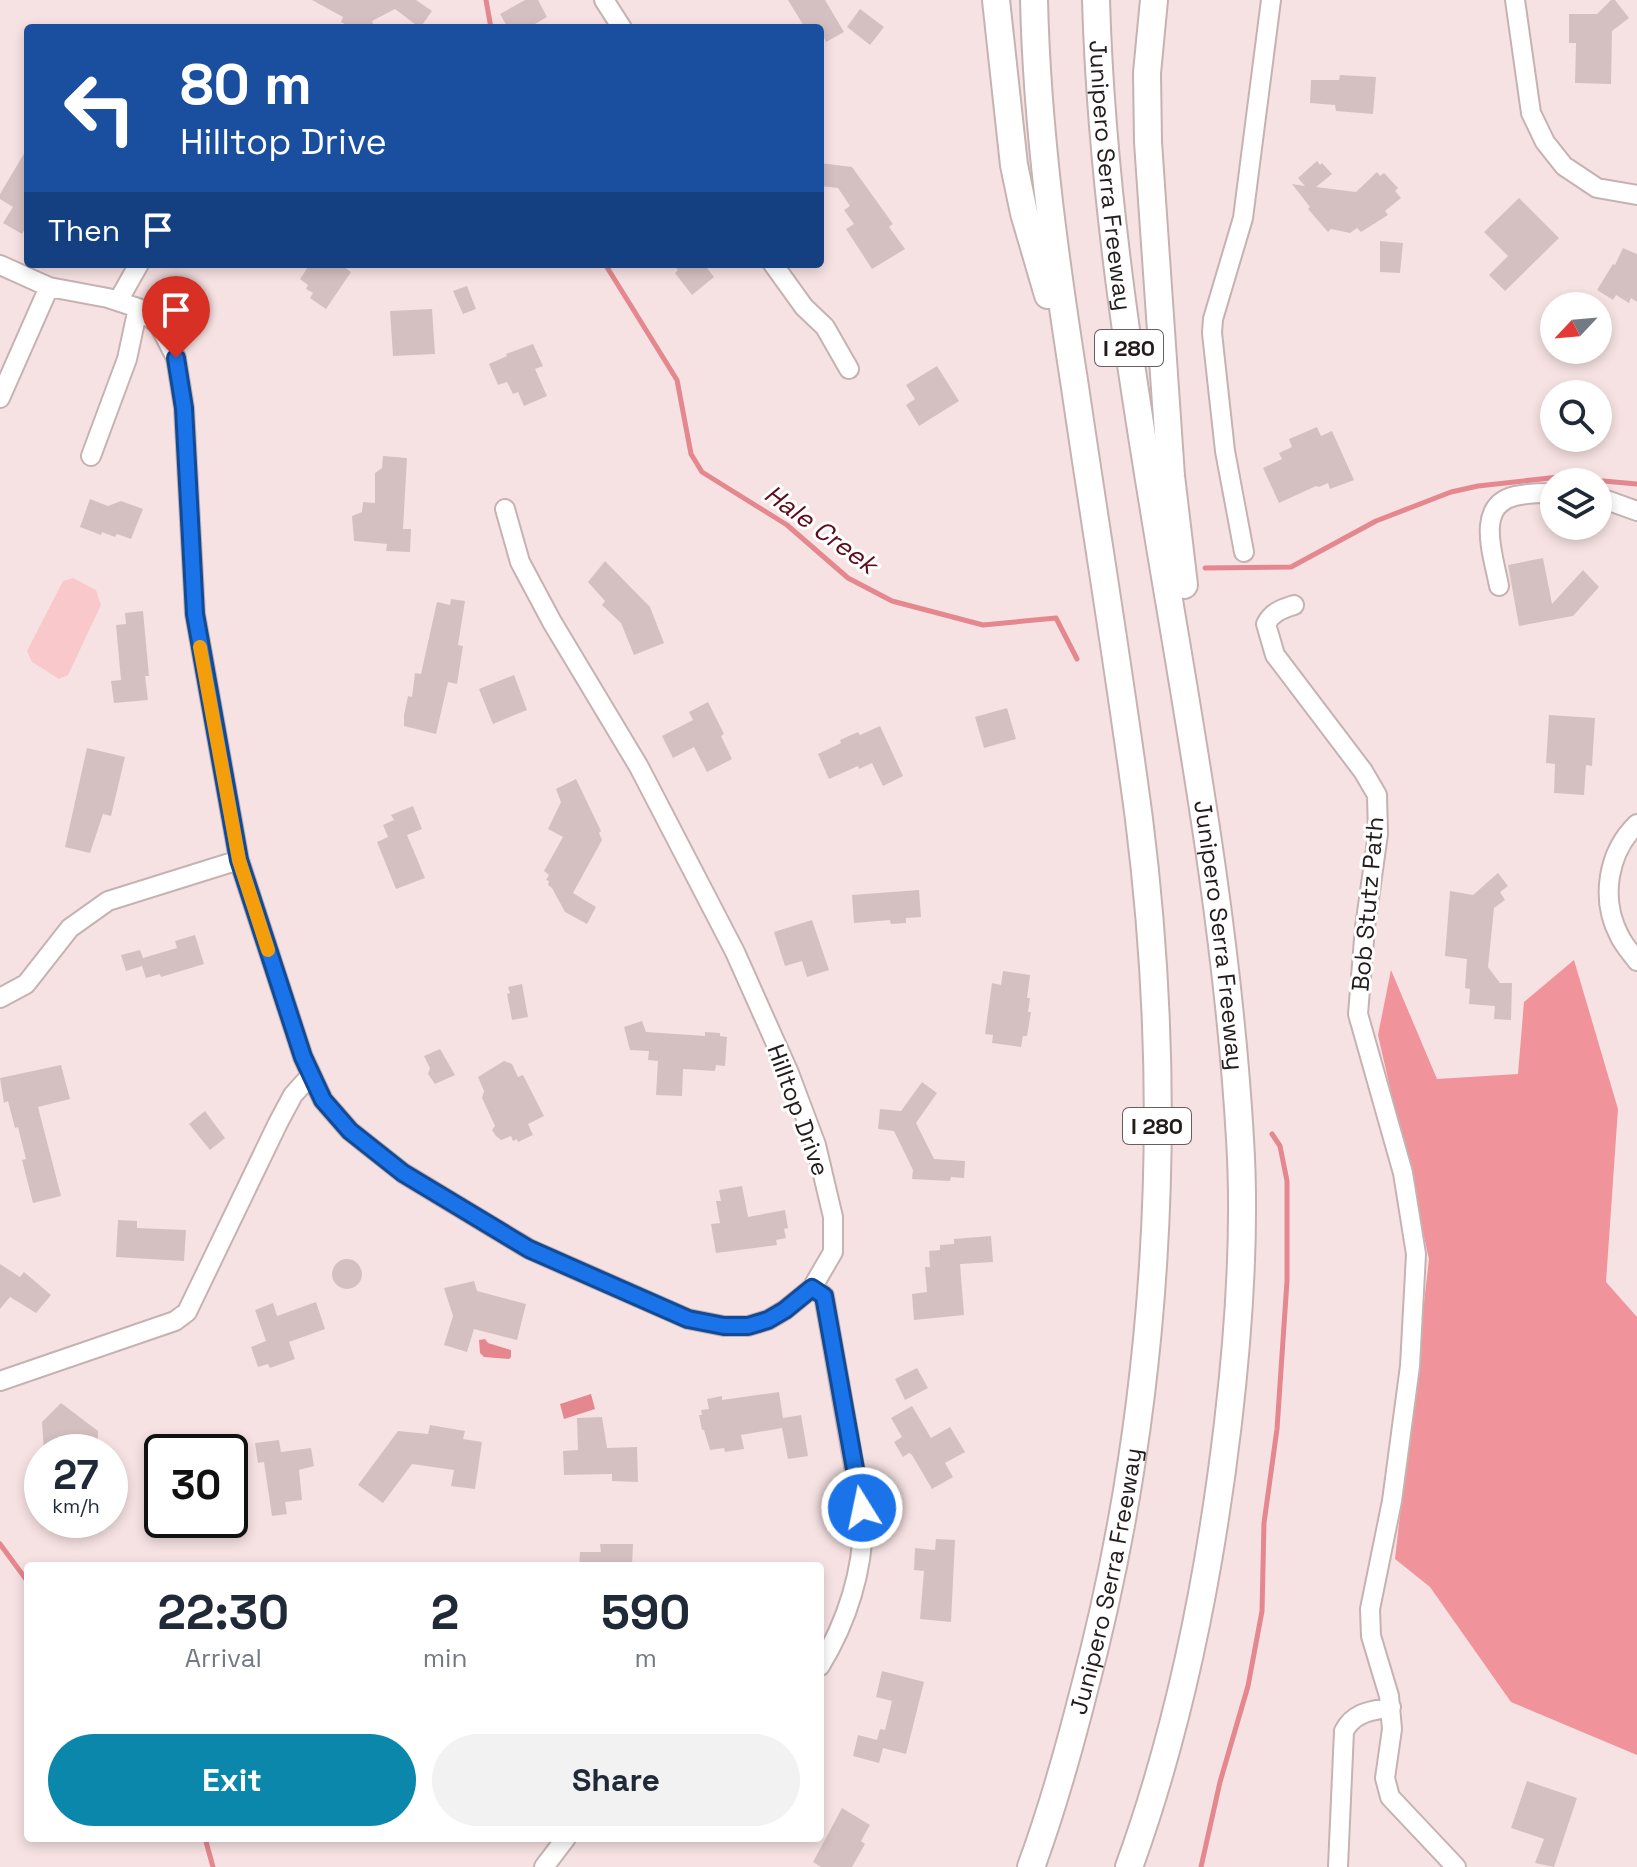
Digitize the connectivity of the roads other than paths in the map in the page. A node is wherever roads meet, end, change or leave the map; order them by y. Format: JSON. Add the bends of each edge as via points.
{"nodes":[{"id":1,"x":604,"y":0,"type":"edge"},
{"id":2,"x":996,"y":0,"type":"edge"},
{"id":3,"x":1034,"y":0,"type":"edge"},
{"id":4,"x":1096,"y":0,"type":"edge"},
{"id":5,"x":1154,"y":0,"type":"edge"},
{"id":6,"x":1271,"y":0,"type":"edge"},
{"id":7,"x":1515,"y":0,"type":"edge"},
{"id":8,"x":619,"y":24,"type":"edge"},
{"id":9,"x":1637,"y":195,"type":"edge"},
{"id":10,"x":0,"y":265,"type":"edge"},
{"id":11,"x":137,"y":268,"type":"edge"},
{"id":12,"x":776,"y":268,"type":"edge"},
{"id":13,"x":49,"y":287,"type":"junction"},
{"id":14,"x":118,"y":301,"type":"junction"},
{"id":15,"x":138,"y":308,"type":"junction"},
{"id":16,"x":849,"y":369,"type":"dead end"},
{"id":17,"x":1073,"y":377,"type":"junction"},
{"id":18,"x":0,"y":398,"type":"edge"},
{"id":19,"x":91,"y":456,"type":"dead end"},
{"id":20,"x":1540,"y":494,"type":"edge"},
{"id":21,"x":1612,"y":502,"type":"edge"},
{"id":22,"x":505,"y":509,"type":"dead end"},
{"id":23,"x":1637,"y":511,"type":"edge"},
{"id":24,"x":1244,"y":552,"type":"dead end"},
{"id":25,"x":1499,"y":586,"type":"dead end"},
{"id":26,"x":1294,"y":605,"type":"dead end"},
{"id":27,"x":1187,"y":693,"type":"junction"},
{"id":28,"x":1637,"y":824,"type":"edge"},
{"id":29,"x":239,"y":860,"type":"junction"},
{"id":30,"x":1637,"y":961,"type":"edge"},
{"id":31,"x":0,"y":998,"type":"edge"},
{"id":32,"x":311,"y":1075,"type":"junction"},
{"id":33,"x":812,"y":1288,"type":"junction"},
{"id":34,"x":0,"y":1381,"type":"edge"},
{"id":35,"x":824,"y":1660,"type":"edge"},
{"id":36,"x":1391,"y":1707,"type":"junction"},
{"id":37,"x":563,"y":1842,"type":"edge"},
{"id":38,"x":544,"y":1867,"type":"edge"},
{"id":39,"x":1031,"y":1867,"type":"edge"},
{"id":40,"x":1129,"y":1867,"type":"edge"},
{"id":41,"x":1338,"y":1867,"type":"edge"},
{"id":42,"x":1456,"y":1867,"type":"edge"}],
"edges":[{"from":1,"to":8,"type":"street"},
{"from":2,"to":17,"type":"highway","via":[[1019,189]]},
{"from":3,"to":17,"type":"highway","name":"Junipero Serra Freeway","number":"I 280","via":[[1043,147]]},
{"from":4,"to":27,"type":"highway","name":"Junipero Serra Freeway","number":"I 280","via":[[1111,218]]},
{"from":5,"to":27,"type":"highway","via":[[1148,142],[1171,476],[1183,569]]},
{"from":6,"to":24,"type":"street","via":[[1243,218],[1212,333],[1225,451]]},
{"from":7,"to":9,"type":"street","via":[[1531,113],[1545,142],[1564,166],[1597,188]]},
{"from":10,"to":13,"type":"street","name":"Hilltop Drive"},
{"from":11,"to":14,"type":"street"},
{"from":12,"to":16,"type":"street","via":[[825,327]]},
{"from":13,"to":14,"type":"street","name":"Hilltop Drive"},
{"from":13,"to":18,"type":"street"},
{"from":14,"to":15,"type":"street","name":"Hilltop Drive"},
{"from":15,"to":19,"type":"street","via":[[127,359]]},
{"from":15,"to":29,"type":"street","name":"Hilltop Drive","via":[[159,325],[176,358],[184,408],[195,614]]},
{"from":17,"to":39,"type":"highway","name":"Junipero Serra Freeway","number":"I 280","via":[[1151,933],[1157,1048],[1154,1273],[1128,1496],[1106,1606],[1054,1804]]},
{"from":20,"to":25,"type":"street","via":[[1504,499],[1495,508],[1489,535]]},
{"from":21,"to":23,"type":"street"},
{"from":22,"to":33,"type":"street","name":"Hilltop Drive","via":[[520,562],[639,767],[735,952],[789,1073],[816,1145],[833,1217],[833,1252]]},
{"from":26,"to":36,"type":"street","name":"Bob Stutz Path","via":[[1280,609],[1266,624],[1275,655],[1377,795],[1378,834],[1358,1014],[1403,1173],[1416,1254],[1410,1366],[1392,1501],[1370,1609],[1371,1636]]},
{"from":27,"to":40,"type":"highway","name":"Junipero Serra Freeway","number":"I 280","via":[[1231,1019],[1241,1143],[1241,1255],[1233,1374],[1203,1601]]},
{"from":28,"to":30,"type":"street","via":[[1625,835],[1609,871],[1609,906],[1618,933]]},
{"from":29,"to":31,"type":"street","via":[[108,901],[70,928],[26,984]]},
{"from":29,"to":32,"type":"street","name":"Hilltop Drive"},
{"from":32,"to":33,"type":"street","name":"Hilltop Drive","via":[[323,1100],[350,1131],[403,1173],[529,1249],[688,1319],[748,1326],[785,1310]]},
{"from":32,"to":34,"type":"street","via":[[278,1123],[187,1312],[173,1322]]},
{"from":33,"to":35,"type":"street","via":[[824,1296],[863,1517],[863,1550],[849,1604]]},
{"from":36,"to":41,"type":"street","via":[[1360,1714],[1344,1731]]},
{"from":36,"to":42,"type":"street","via":[[1385,1778],[1390,1797]]},
{"from":37,"to":38,"type":"street"}]}
